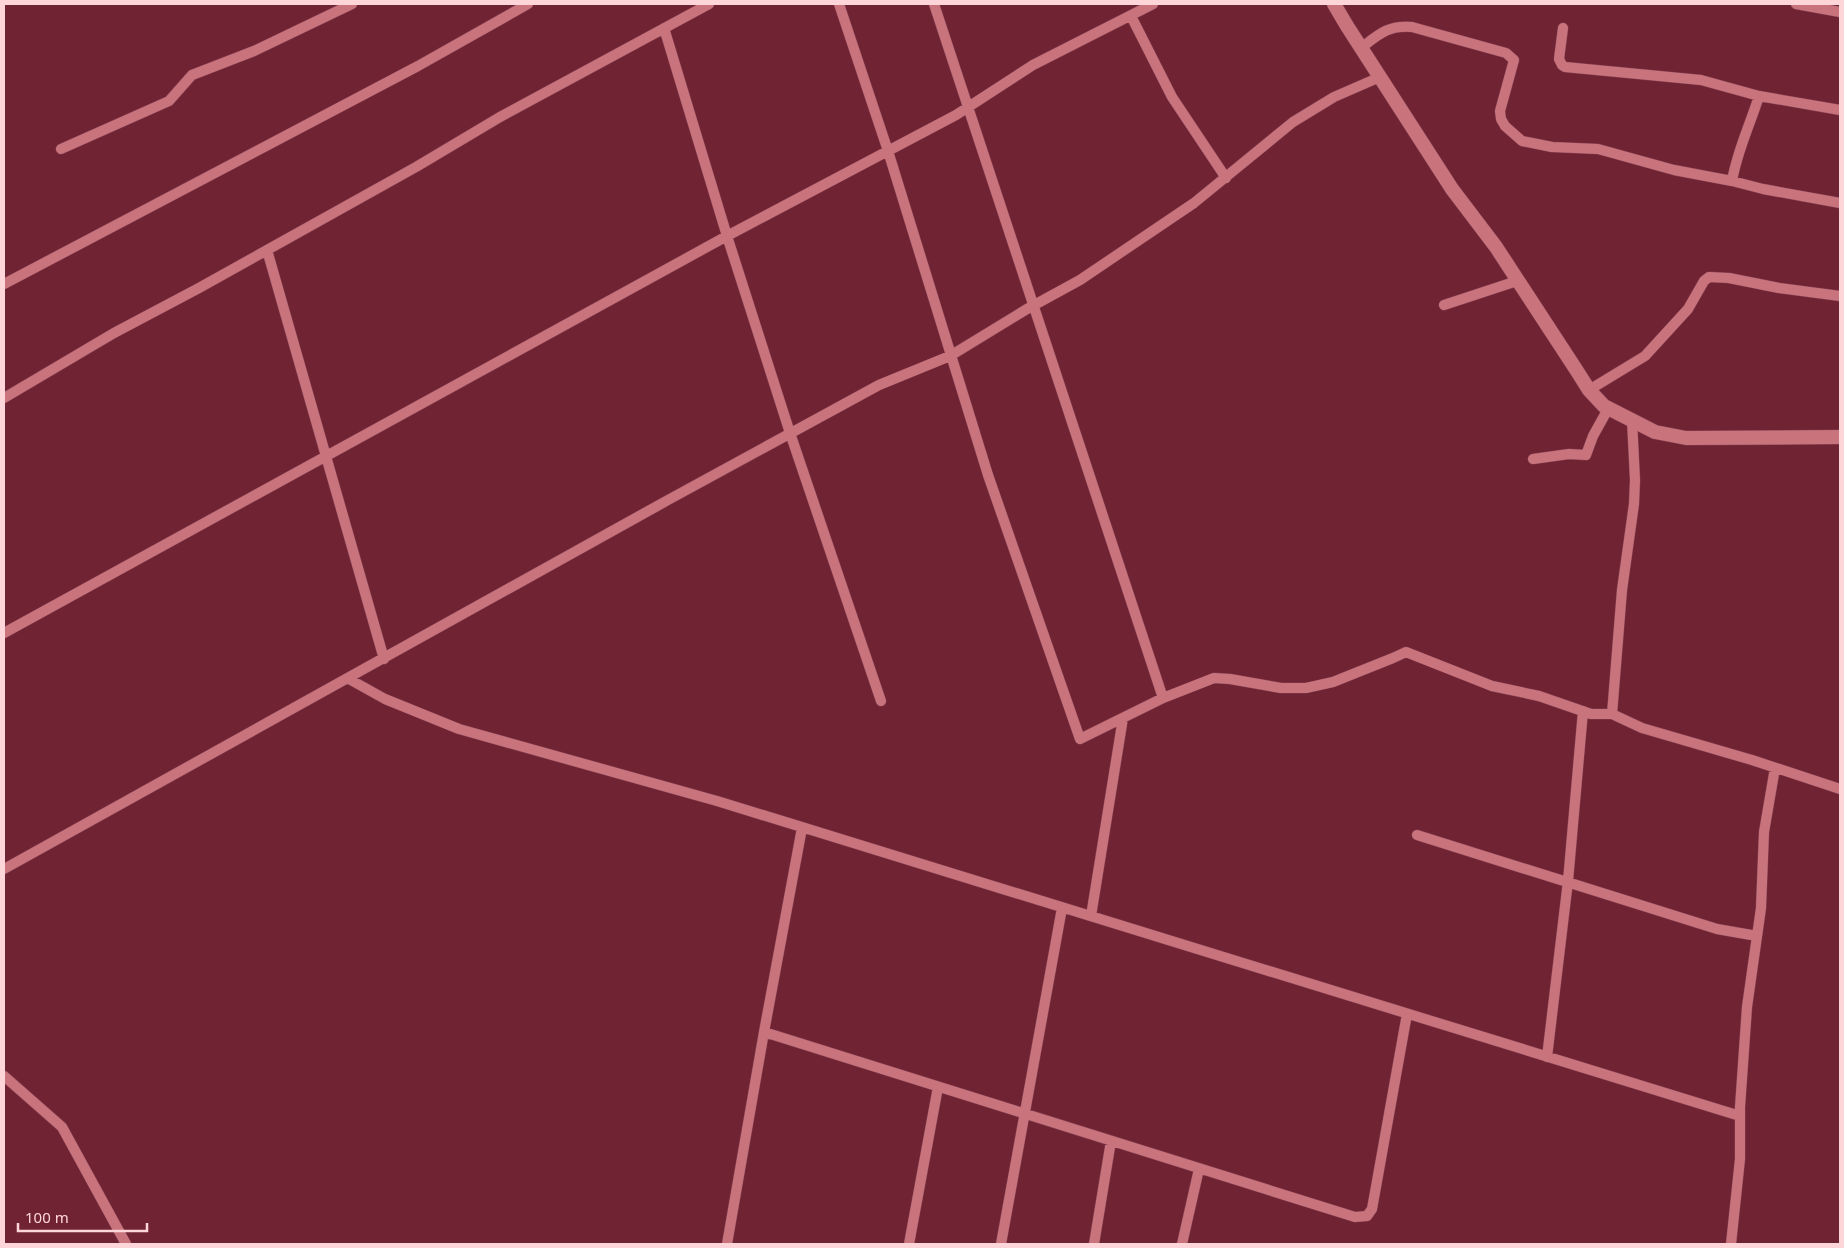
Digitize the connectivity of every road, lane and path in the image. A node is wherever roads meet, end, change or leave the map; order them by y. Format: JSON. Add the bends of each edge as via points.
{"nodes":[{"id":1,"x":352,"y":4,"type":"edge"},
{"id":2,"x":528,"y":4,"type":"edge"},
{"id":3,"x":709,"y":4,"type":"edge"},
{"id":4,"x":839,"y":4,"type":"edge"},
{"id":5,"x":934,"y":4,"type":"edge"},
{"id":6,"x":1153,"y":4,"type":"edge"},
{"id":7,"x":1334,"y":4,"type":"edge"},
{"id":8,"x":1796,"y":4,"type":"edge"},
{"id":9,"x":1840,"y":12,"type":"edge"},
{"id":10,"x":1131,"y":16,"type":"junction"},
{"id":11,"x":664,"y":28,"type":"junction"},
{"id":12,"x":1563,"y":28,"type":"dead end"},
{"id":13,"x":1361,"y":48,"type":"junction"},
{"id":14,"x":1380,"y":77,"type":"junction"},
{"id":15,"x":1759,"y":96,"type":"junction"},
{"id":16,"x":968,"y":107,"type":"junction"},
{"id":17,"x":1840,"y":110,"type":"edge"},
{"id":18,"x":61,"y":149,"type":"dead end"},
{"id":19,"x":888,"y":151,"type":"junction"},
{"id":20,"x":1226,"y":178,"type":"junction"},
{"id":21,"x":1732,"y":181,"type":"junction"},
{"id":22,"x":1840,"y":203,"type":"edge"},
{"id":23,"x":727,"y":236,"type":"junction"},
{"id":24,"x":267,"y":250,"type":"junction"},
{"id":25,"x":1517,"y":281,"type":"junction"},
{"id":26,"x":4,"y":284,"type":"edge"},
{"id":27,"x":1840,"y":296,"type":"edge"},
{"id":28,"x":1034,"y":305,"type":"junction"},
{"id":29,"x":1444,"y":306,"type":"dead end"},
{"id":30,"x":950,"y":356,"type":"junction"},
{"id":31,"x":1589,"y":390,"type":"junction"},
{"id":32,"x":4,"y":398,"type":"edge"},
{"id":33,"x":1608,"y":409,"type":"junction"},
{"id":34,"x":1632,"y":420,"type":"junction"},
{"id":35,"x":790,"y":433,"type":"junction"},
{"id":36,"x":1840,"y":437,"type":"edge"},
{"id":37,"x":326,"y":457,"type":"junction"},
{"id":38,"x":1533,"y":459,"type":"dead end"},
{"id":39,"x":4,"y":633,"type":"edge"},
{"id":40,"x":384,"y":659,"type":"junction"},
{"id":41,"x":349,"y":678,"type":"junction"},
{"id":42,"x":1163,"y":698,"type":"junction"},
{"id":43,"x":881,"y":701,"type":"dead end"},
{"id":44,"x":1583,"y":711,"type":"junction"},
{"id":45,"x":1612,"y":714,"type":"junction"},
{"id":46,"x":1122,"y":718,"type":"junction"},
{"id":47,"x":1774,"y":768,"type":"junction"},
{"id":48,"x":1839,"y":785,"type":"edge"},
{"id":49,"x":802,"y":828,"type":"junction"},
{"id":50,"x":1417,"y":834,"type":"dead end"},
{"id":51,"x":4,"y":869,"type":"edge"},
{"id":52,"x":1568,"y":882,"type":"junction"},
{"id":53,"x":1062,"y":908,"type":"junction"},
{"id":54,"x":1091,"y":916,"type":"junction"},
{"id":55,"x":1757,"y":936,"type":"junction"},
{"id":56,"x":1407,"y":1014,"type":"junction"},
{"id":57,"x":764,"y":1032,"type":"junction"},
{"id":58,"x":1547,"y":1057,"type":"junction"},
{"id":59,"x":4,"y":1076,"type":"edge"},
{"id":60,"x":938,"y":1087,"type":"junction"},
{"id":61,"x":1025,"y":1114,"type":"junction"},
{"id":62,"x":1740,"y":1116,"type":"junction"},
{"id":63,"x":1111,"y":1141,"type":"junction"},
{"id":64,"x":1199,"y":1169,"type":"junction"},
{"id":65,"x":126,"y":1244,"type":"edge"},
{"id":66,"x":727,"y":1244,"type":"edge"},
{"id":67,"x":909,"y":1244,"type":"edge"},
{"id":68,"x":1001,"y":1244,"type":"edge"},
{"id":69,"x":1094,"y":1244,"type":"edge"},
{"id":70,"x":1182,"y":1244,"type":"edge"},
{"id":71,"x":1732,"y":1244,"type":"edge"}],
"edges":[{"from":1,"to":18,"type":"street","via":[[254,51],[192,75],[169,101]]},
{"from":2,"to":26,"type":"street","via":[[418,66]]},
{"from":3,"to":11,"type":"street"},
{"from":4,"to":19,"type":"street"},
{"from":5,"to":16,"type":"street"},
{"from":6,"to":10,"type":"street"},
{"from":7,"to":13,"type":"street"},
{"from":8,"to":9,"type":"street"},
{"from":10,"to":16,"type":"street","via":[[1034,65]]},
{"from":10,"to":20,"type":"street","via":[[1172,97]]},
{"from":11,"to":23,"type":"street"},
{"from":11,"to":24,"type":"street"},
{"from":12,"to":15,"type":"street","via":[[1559,60],[1562,66],[1701,80]]},
{"from":13,"to":14,"type":"street"},
{"from":13,"to":21,"type":"street","via":[[1385,30],[1400,26],[1506,53],[1514,60],[1500,111],[1501,119],[1522,141],[1552,147],[1598,149],[1674,170]]},
{"from":14,"to":20,"type":"street","via":[[1334,97],[1293,122]]},
{"from":14,"to":25,"type":"street","via":[[1452,189]]},
{"from":15,"to":17,"type":"street"},
{"from":15,"to":21,"type":"street","via":[[1735,162]]},
{"from":16,"to":19,"type":"street"},
{"from":16,"to":28,"type":"street"},
{"from":19,"to":23,"type":"street"},
{"from":19,"to":30,"type":"street"},
{"from":20,"to":28,"type":"street","via":[[1080,280]]},
{"from":21,"to":22,"type":"street"},
{"from":23,"to":35,"type":"street"},
{"from":23,"to":37,"type":"street"},
{"from":24,"to":32,"type":"street","via":[[114,333]]},
{"from":24,"to":37,"type":"street"},
{"from":25,"to":29,"type":"street"},
{"from":25,"to":31,"type":"street"},
{"from":27,"to":31,"type":"street","via":[[1709,277],[1688,309],[1646,356]]},
{"from":28,"to":30,"type":"street"},
{"from":28,"to":42,"type":"street"},
{"from":30,"to":35,"type":"street","via":[[879,385]]},
{"from":30,"to":46,"type":"street","via":[[1080,739]]},
{"from":31,"to":33,"type":"street"},
{"from":33,"to":34,"type":"street"},
{"from":33,"to":38,"type":"street","via":[[1586,455]]},
{"from":34,"to":36,"type":"street","via":[[1656,432],[1686,438]]},
{"from":34,"to":45,"type":"street","via":[[1636,480],[1622,590]]},
{"from":35,"to":40,"type":"street"},
{"from":35,"to":43,"type":"street"},
{"from":37,"to":39,"type":"street"},
{"from":37,"to":40,"type":"street"},
{"from":40,"to":41,"type":"street"},
{"from":41,"to":49,"type":"street","via":[[385,699],[459,728]]},
{"from":41,"to":51,"type":"street"},
{"from":42,"to":44,"type":"street","via":[[1214,678],[1280,688],[1306,688],[1333,682],[1406,652],[1492,686],[1539,696]]},
{"from":42,"to":46,"type":"street"},
{"from":44,"to":45,"type":"street"},
{"from":44,"to":52,"type":"street"},
{"from":45,"to":47,"type":"street","via":[[1642,728]]},
{"from":46,"to":54,"type":"street"},
{"from":47,"to":48,"type":"street"},
{"from":47,"to":55,"type":"street","via":[[1764,832]]},
{"from":49,"to":53,"type":"street"},
{"from":49,"to":57,"type":"street"},
{"from":50,"to":52,"type":"street"},
{"from":52,"to":55,"type":"street","via":[[1717,929]]},
{"from":52,"to":58,"type":"street"},
{"from":53,"to":54,"type":"street"},
{"from":53,"to":61,"type":"street"},
{"from":54,"to":56,"type":"street"},
{"from":55,"to":62,"type":"street","via":[[1747,1007]]},
{"from":56,"to":58,"type":"street"},
{"from":56,"to":64,"type":"street","via":[[1372,1209],[1367,1216],[1355,1217]]},
{"from":57,"to":60,"type":"street"},
{"from":57,"to":66,"type":"street"},
{"from":58,"to":62,"type":"street"},
{"from":59,"to":65,"type":"street","via":[[62,1127]]},
{"from":60,"to":61,"type":"street"},
{"from":60,"to":67,"type":"street"},
{"from":61,"to":63,"type":"street"},
{"from":61,"to":68,"type":"street"},
{"from":62,"to":71,"type":"street","via":[[1740,1159]]},
{"from":63,"to":64,"type":"street"},
{"from":63,"to":69,"type":"street"},
{"from":64,"to":70,"type":"street"}]}
